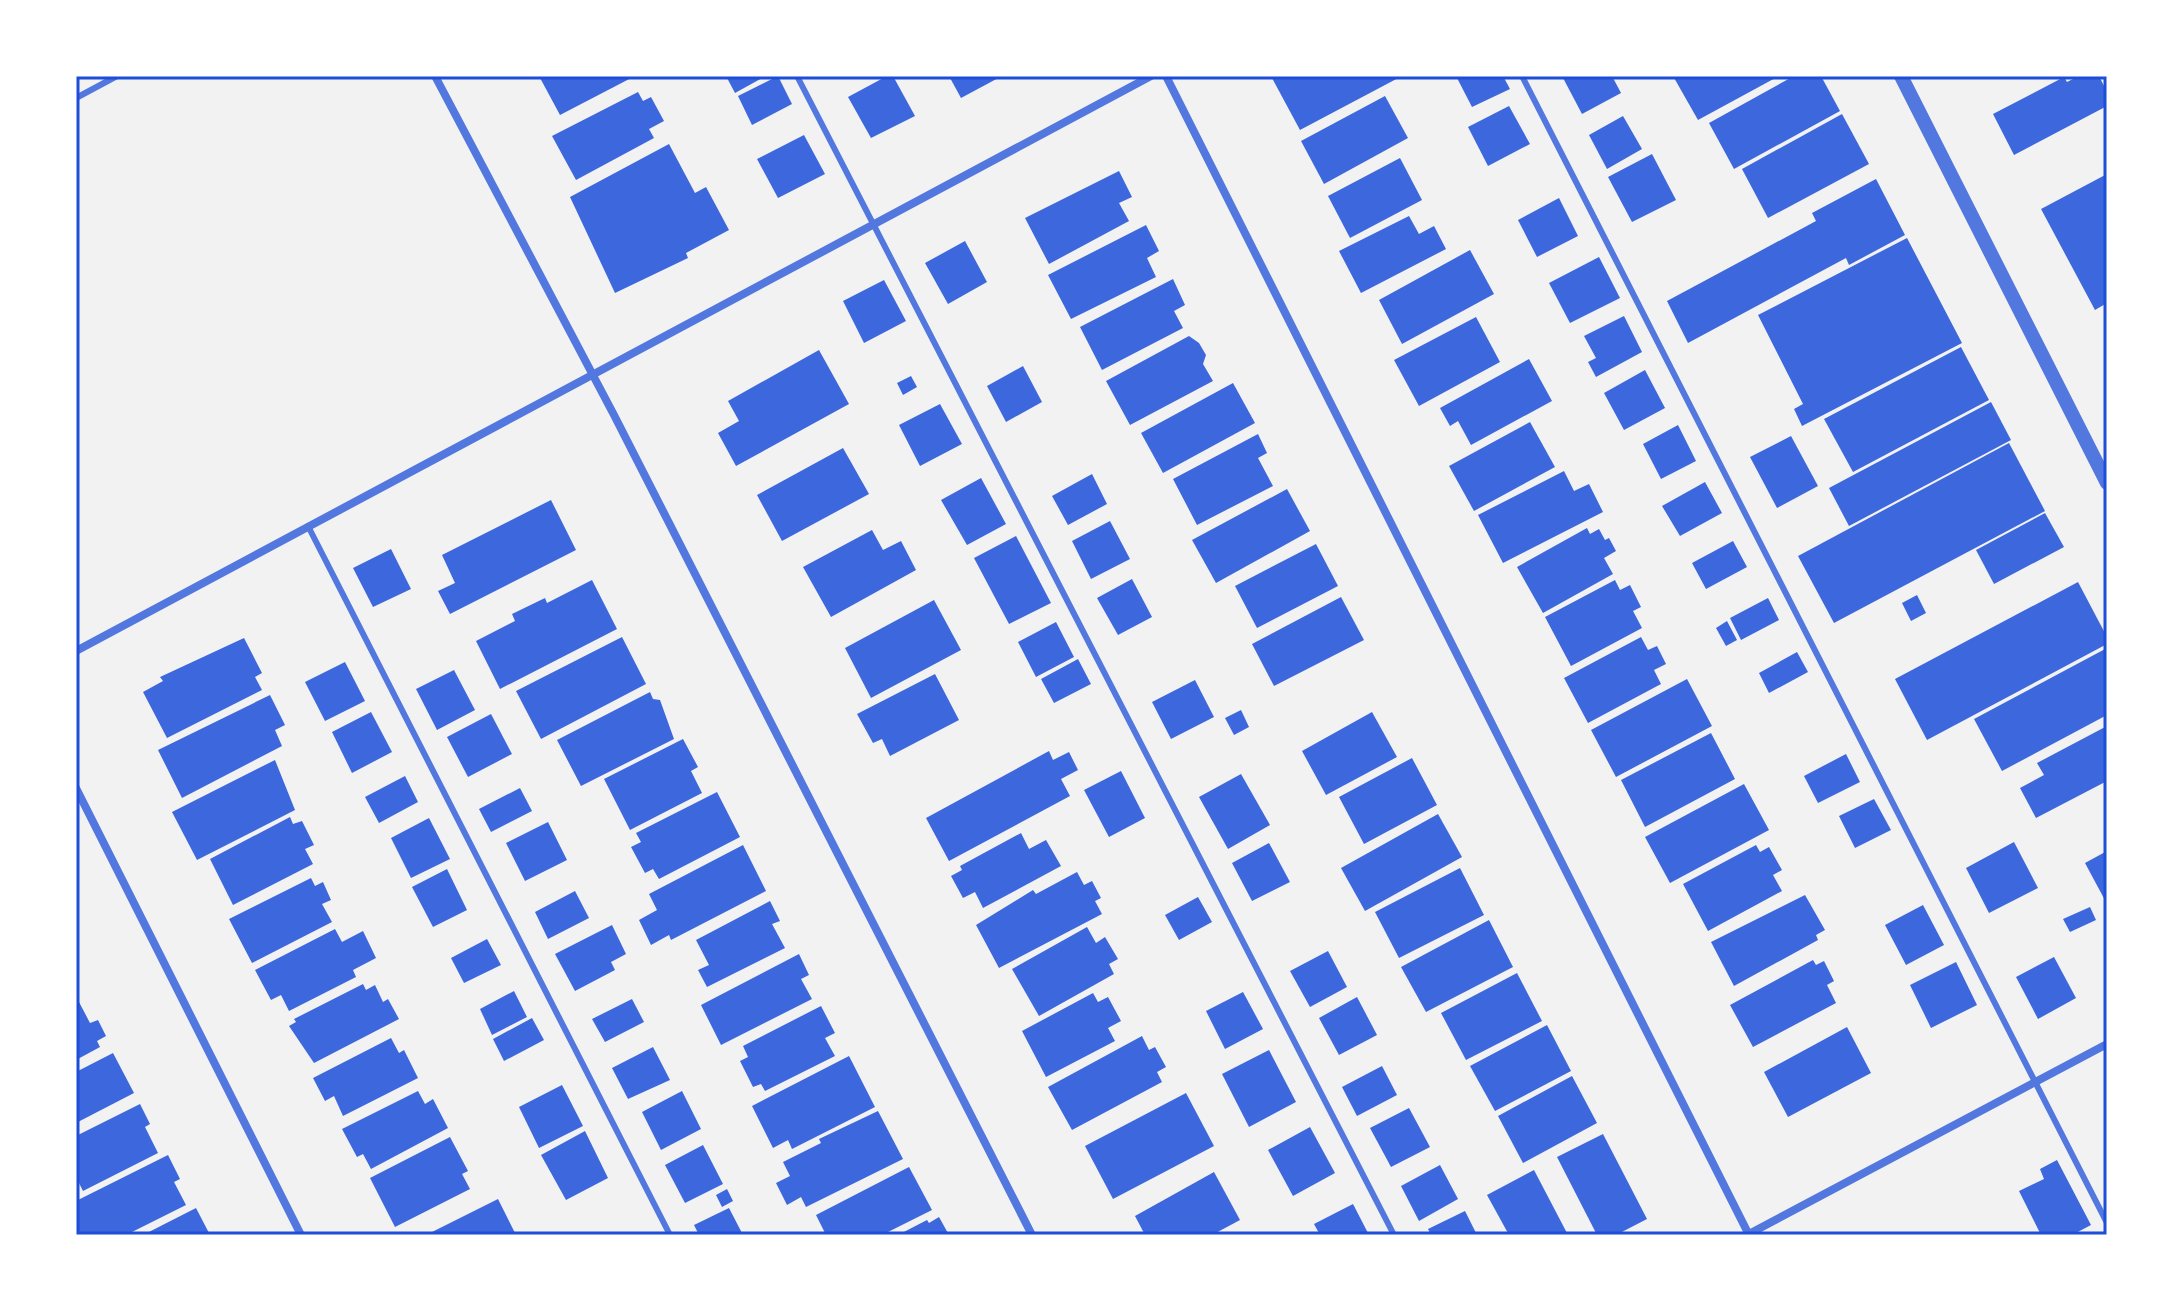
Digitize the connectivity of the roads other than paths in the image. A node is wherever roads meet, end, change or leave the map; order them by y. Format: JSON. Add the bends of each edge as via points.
{"nodes":[{"id":1,"x":117,"y":76,"type":"edge"},
{"id":2,"x":435,"y":76,"type":"edge"},
{"id":3,"x":797,"y":76,"type":"edge"},
{"id":4,"x":1151,"y":76,"type":"edge"},
{"id":5,"x":1166,"y":76,"type":"edge"},
{"id":6,"x":1522,"y":76,"type":"edge"},
{"id":7,"x":1901,"y":76,"type":"edge"},
{"id":8,"x":76,"y":98,"type":"edge"},
{"id":9,"x":873,"y":227,"type":"junction"},
{"id":10,"x":593,"y":374,"type":"junction"},
{"id":11,"x":2107,"y":483,"type":"edge"},
{"id":12,"x":308,"y":526,"type":"junction"},
{"id":13,"x":76,"y":651,"type":"edge"},
{"id":14,"x":76,"y":788,"type":"edge"},
{"id":15,"x":2107,"y":1044,"type":"edge"},
{"id":16,"x":2034,"y":1082,"type":"junction"},
{"id":17,"x":2107,"y":1223,"type":"edge"},
{"id":18,"x":301,"y":1235,"type":"edge"},
{"id":19,"x":670,"y":1235,"type":"edge"},
{"id":20,"x":1032,"y":1235,"type":"edge"},
{"id":21,"x":1394,"y":1235,"type":"edge"},
{"id":22,"x":1748,"y":1235,"type":"edge"}],
"edges":[{"from":1,"to":8,"type":"lane"},
{"from":2,"to":10,"type":"street"},
{"from":3,"to":9,"type":"lane"},
{"from":4,"to":9,"type":"street"},
{"from":5,"to":22,"type":"street"},
{"from":6,"to":16,"type":"lane"},
{"from":7,"to":11,"type":"street"},
{"from":9,"to":10,"type":"street"},
{"from":9,"to":21,"type":"lane"},
{"from":10,"to":12,"type":"street"},
{"from":10,"to":20,"type":"street"},
{"from":12,"to":13,"type":"street"},
{"from":12,"to":19,"type":"lane"},
{"from":14,"to":18,"type":"street"},
{"from":15,"to":16,"type":"street"},
{"from":16,"to":17,"type":"lane"},
{"from":16,"to":22,"type":"street"}]}
